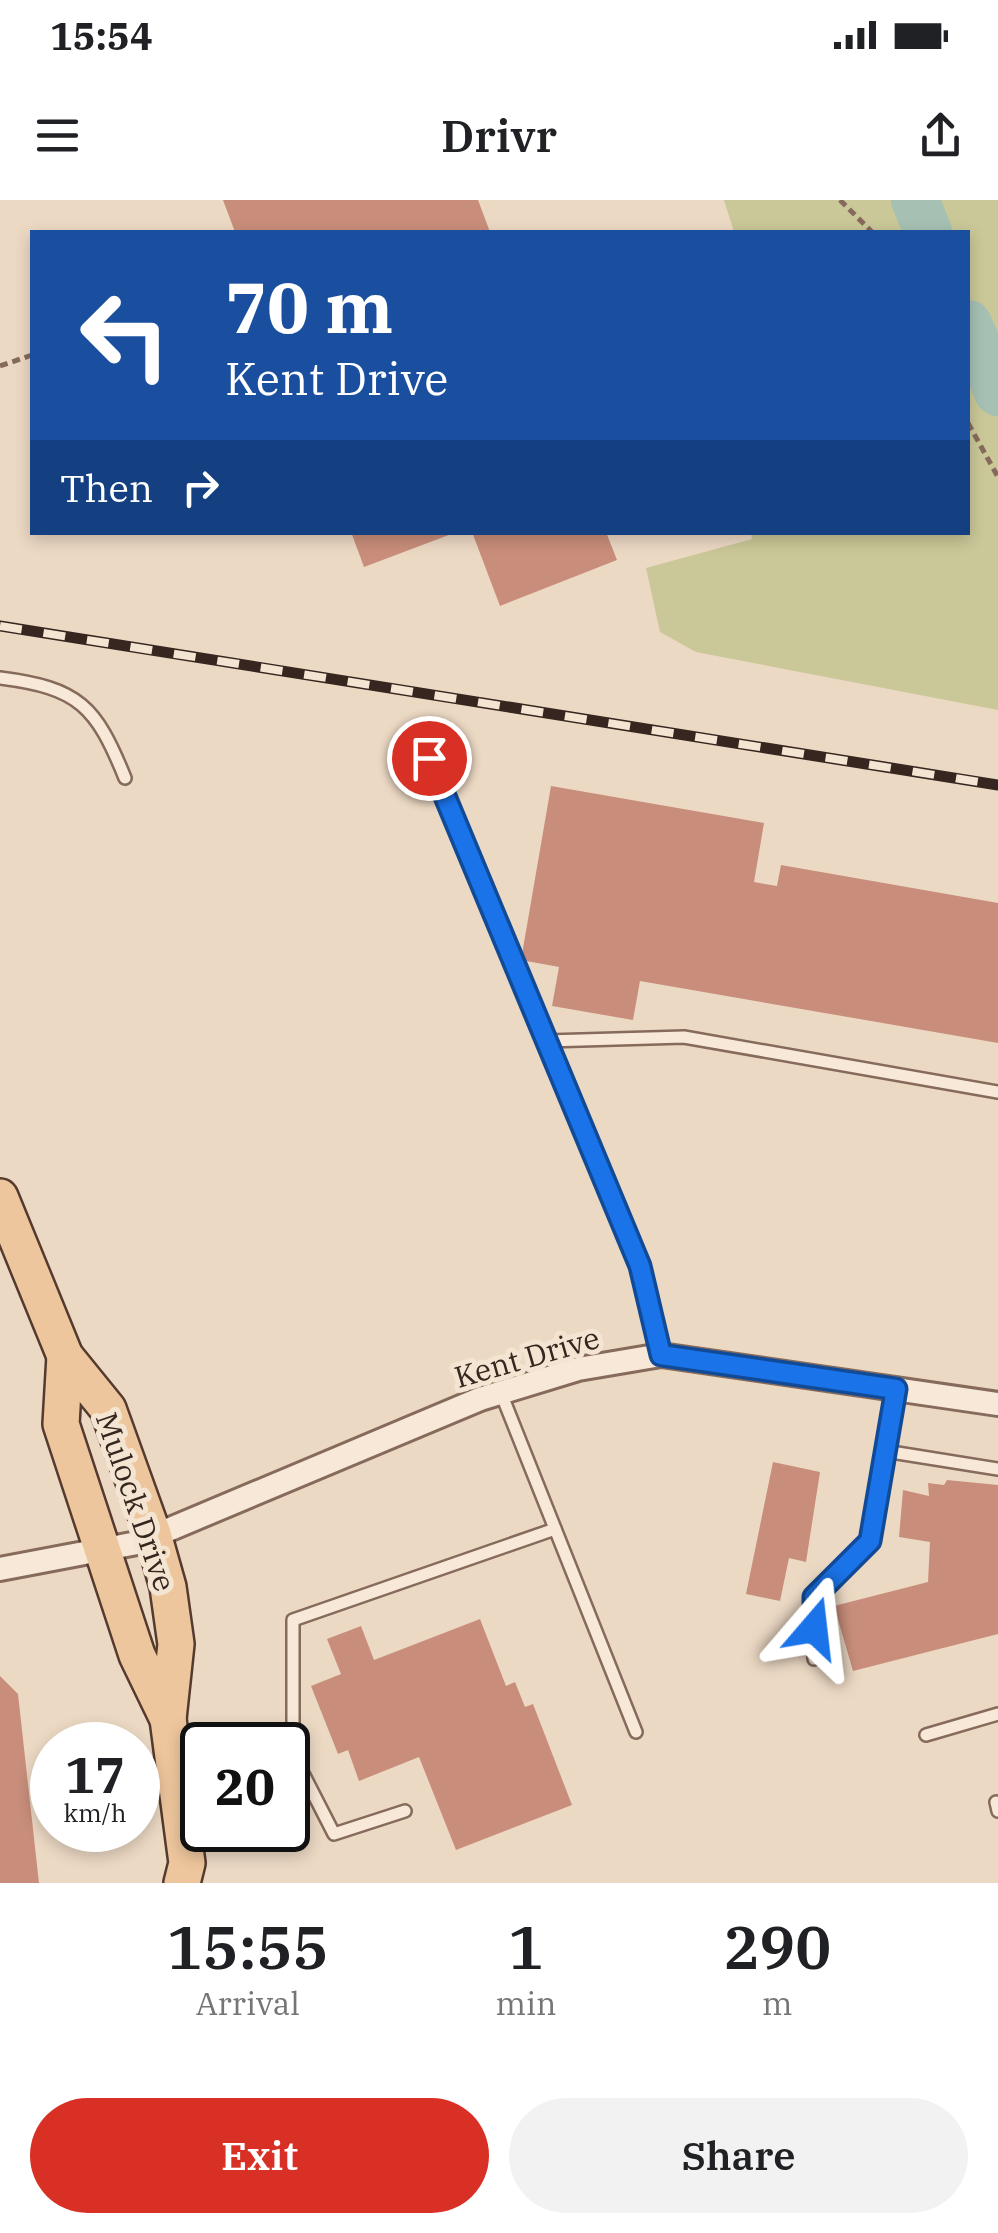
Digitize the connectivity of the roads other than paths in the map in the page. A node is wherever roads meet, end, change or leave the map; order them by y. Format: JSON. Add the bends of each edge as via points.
{"nodes":[{"id":1,"x":0,"y":678,"type":"edge"},
{"id":2,"x":429,"y":758,"type":"dead end"},
{"id":3,"x":126,"y":778,"type":"dead end"},
{"id":4,"x":546,"y":1040,"type":"junction"},
{"id":5,"x":998,"y":1092,"type":"edge"},
{"id":6,"x":0,"y":1197,"type":"edge"},
{"id":7,"x":661,"y":1355,"type":"junction"},
{"id":8,"x":64,"y":1356,"type":"junction"},
{"id":9,"x":896,"y":1389,"type":"junction"},
{"id":10,"x":501,"y":1393,"type":"junction"},
{"id":11,"x":998,"y":1404,"type":"edge"},
{"id":12,"x":885,"y":1451,"type":"junction"},
{"id":13,"x":998,"y":1469,"type":"edge"},
{"id":14,"x":555,"y":1529,"type":"junction"},
{"id":15,"x":153,"y":1534,"type":"junction"},
{"id":16,"x":106,"y":1550,"type":"junction"},
{"id":17,"x":0,"y":1569,"type":"edge"},
{"id":18,"x":814,"y":1659,"type":"dead end"},
{"id":19,"x":998,"y":1714,"type":"edge"},
{"id":20,"x":168,"y":1719,"type":"junction"},
{"id":21,"x":291,"y":1722,"type":"edge"},
{"id":22,"x":636,"y":1732,"type":"dead end"},
{"id":23,"x":926,"y":1735,"type":"dead end"},
{"id":24,"x":180,"y":1745,"type":"edge"},
{"id":25,"x":310,"y":1790,"type":"edge"},
{"id":26,"x":406,"y":1811,"type":"dead end"}],
"edges":[{"from":1,"to":3,"type":"lane","via":[[73,694],[106,730]]},
{"from":2,"to":4,"type":"lane"},
{"from":4,"to":5,"type":"lane","via":[[684,1037]]},
{"from":4,"to":7,"type":"lane","via":[[640,1266]]},
{"from":6,"to":8,"type":"main road","name":"Mulock Drive"},
{"from":7,"to":9,"type":"street","name":"Kent Drive"},
{"from":7,"to":10,"type":"street","name":"Kent Drive","via":[[578,1369]]},
{"from":8,"to":15,"type":"main road","name":"Mulock Drive","via":[[108,1409]]},
{"from":8,"to":16,"type":"main road","name":"Mulock Drive","via":[[61,1424]]},
{"from":9,"to":11,"type":"street","name":"Kent Drive"},
{"from":9,"to":12,"type":"lane"},
{"from":10,"to":14,"type":"lane"},
{"from":10,"to":15,"type":"street","name":"Kent Drive"},
{"from":12,"to":13,"type":"lane"},
{"from":12,"to":18,"type":"lane","via":[[870,1541],[814,1597]]},
{"from":14,"to":21,"type":"lane","via":[[294,1620]]},
{"from":14,"to":22,"type":"lane"},
{"from":15,"to":16,"type":"street","name":"Kent Drive"},
{"from":15,"to":20,"type":"main road","name":"Mulock Drive","via":[[176,1644]]},
{"from":16,"to":17,"type":"street","name":"Kent Drive"},
{"from":16,"to":20,"type":"main road","name":"Mulock Drive","via":[[137,1655]]},
{"from":19,"to":23,"type":"lane"},
{"from":20,"to":24,"type":"main road","name":"Mulock Drive"},
{"from":25,"to":26,"type":"lane","via":[[334,1834]]}]}
